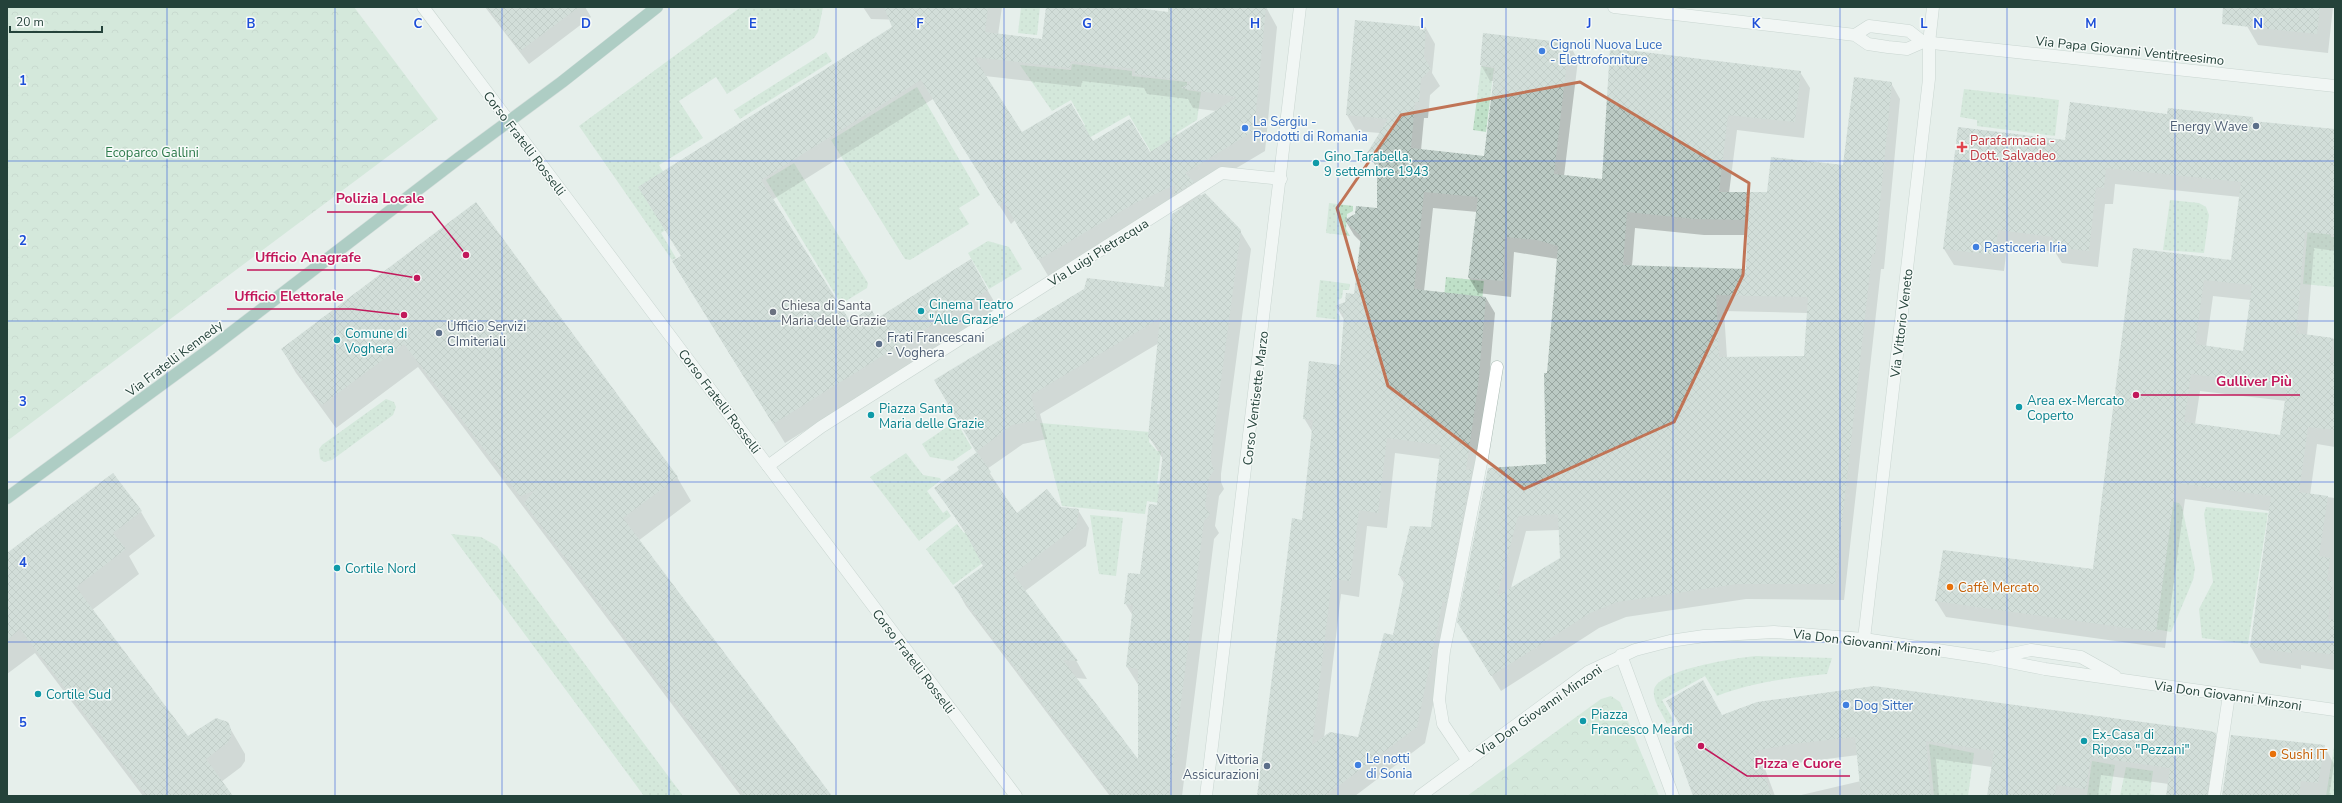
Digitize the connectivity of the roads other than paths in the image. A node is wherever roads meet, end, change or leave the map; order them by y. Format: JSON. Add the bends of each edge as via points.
{"nodes":[{"id":1,"x":423,"y":7,"type":"edge"},
{"id":2,"x":657,"y":7,"type":"edge"},
{"id":3,"x":1300,"y":7,"type":"edge"},
{"id":4,"x":1614,"y":7,"type":"edge"},
{"id":5,"x":1933,"y":7,"type":"edge"},
{"id":6,"x":1855,"y":35,"type":"junction"},
{"id":7,"x":1926,"y":42,"type":"junction"},
{"id":8,"x":2335,"y":86,"type":"edge"},
{"id":9,"x":509,"y":121,"type":"junction"},
{"id":10,"x":1281,"y":179,"type":"junction"},
{"id":11,"x":1497,"y":367,"type":"dead end"},
{"id":12,"x":768,"y":466,"type":"junction"},
{"id":13,"x":7,"y":498,"type":"edge"},
{"id":14,"x":1864,"y":639,"type":"junction"},
{"id":15,"x":1621,"y":655,"type":"junction"},
{"id":16,"x":1990,"y":658,"type":"junction"},
{"id":17,"x":2121,"y":679,"type":"junction"},
{"id":18,"x":2229,"y":695,"type":"junction"},
{"id":19,"x":2335,"y":710,"type":"edge"},
{"id":20,"x":1468,"y":761,"type":"junction"},
{"id":21,"x":1208,"y":793,"type":"edge"},
{"id":22,"x":1016,"y":796,"type":"edge"},
{"id":23,"x":1420,"y":796,"type":"edge"},
{"id":24,"x":1673,"y":796,"type":"edge"},
{"id":25,"x":2214,"y":796,"type":"edge"}],
"edges":[{"from":1,"to":9,"type":"street","name":"Corso Fratelli Rosselli"},
{"from":2,"to":9,"type":"main road"},
{"from":3,"to":10,"type":"street","name":"Corso Ventisette Marzo"},
{"from":4,"to":6,"type":"street","name":"Via Papa Giovanni Ventitreesimo"},
{"from":5,"to":7,"type":"street","name":"Via Vittorio Veneto"},
{"from":6,"to":7,"type":"street","name":"Via Papa Giovanni Ventitreesimo","via":[[1868,44],[1907,49]]},
{"from":6,"to":7,"type":"street","name":"Via Papa Giovanni Ventitreesimo","via":[[1869,26],[1909,31]]},
{"from":7,"to":8,"type":"street","name":"Via Papa Giovanni Ventitreesimo"},
{"from":7,"to":14,"type":"street","name":"Via Vittorio Veneto","via":[[1929,79]]},
{"from":9,"to":12,"type":"street","name":"Corso Fratelli Rosselli"},
{"from":9,"to":13,"type":"main road","name":"Via Fratelli Kennedy","via":[[210,349]]},
{"from":10,"to":12,"type":"street","name":"Via Luigi Pietracqua","via":[[1222,173],[821,427]]},
{"from":10,"to":21,"type":"street","name":"Corso Ventisette Marzo"},
{"from":11,"to":20,"type":"street","name":"Via Don Giovanni Minzoni","via":[[1481,466],[1444,651],[1439,700],[1444,724]]},
{"from":12,"to":22,"type":"street","name":"Corso Fratelli Rosselli"},
{"from":14,"to":15,"type":"street","name":"Via Don Giovanni Minzoni","via":[[1805,633],[1736,634],[1670,641]]},
{"from":14,"to":16,"type":"street","name":"Via Don Giovanni Minzoni"},
{"from":15,"to":20,"type":"street","name":"Via Don Giovanni Minzoni","via":[[1588,672]]},
{"from":15,"to":24,"type":"street"},
{"from":16,"to":17,"type":"street","name":"Via Don Giovanni Minzoni","via":[[2045,669]]},
{"from":16,"to":17,"type":"street","name":"Via Don Giovanni Minzoni","via":[[2031,650],[2081,657]]},
{"from":17,"to":18,"type":"street","name":"Via Don Giovanni Minzoni"},
{"from":18,"to":19,"type":"street","name":"Via Don Giovanni Minzoni"},
{"from":18,"to":25,"type":"street"},
{"from":20,"to":23,"type":"street","name":"Via Don Giovanni Minzoni"}]}
